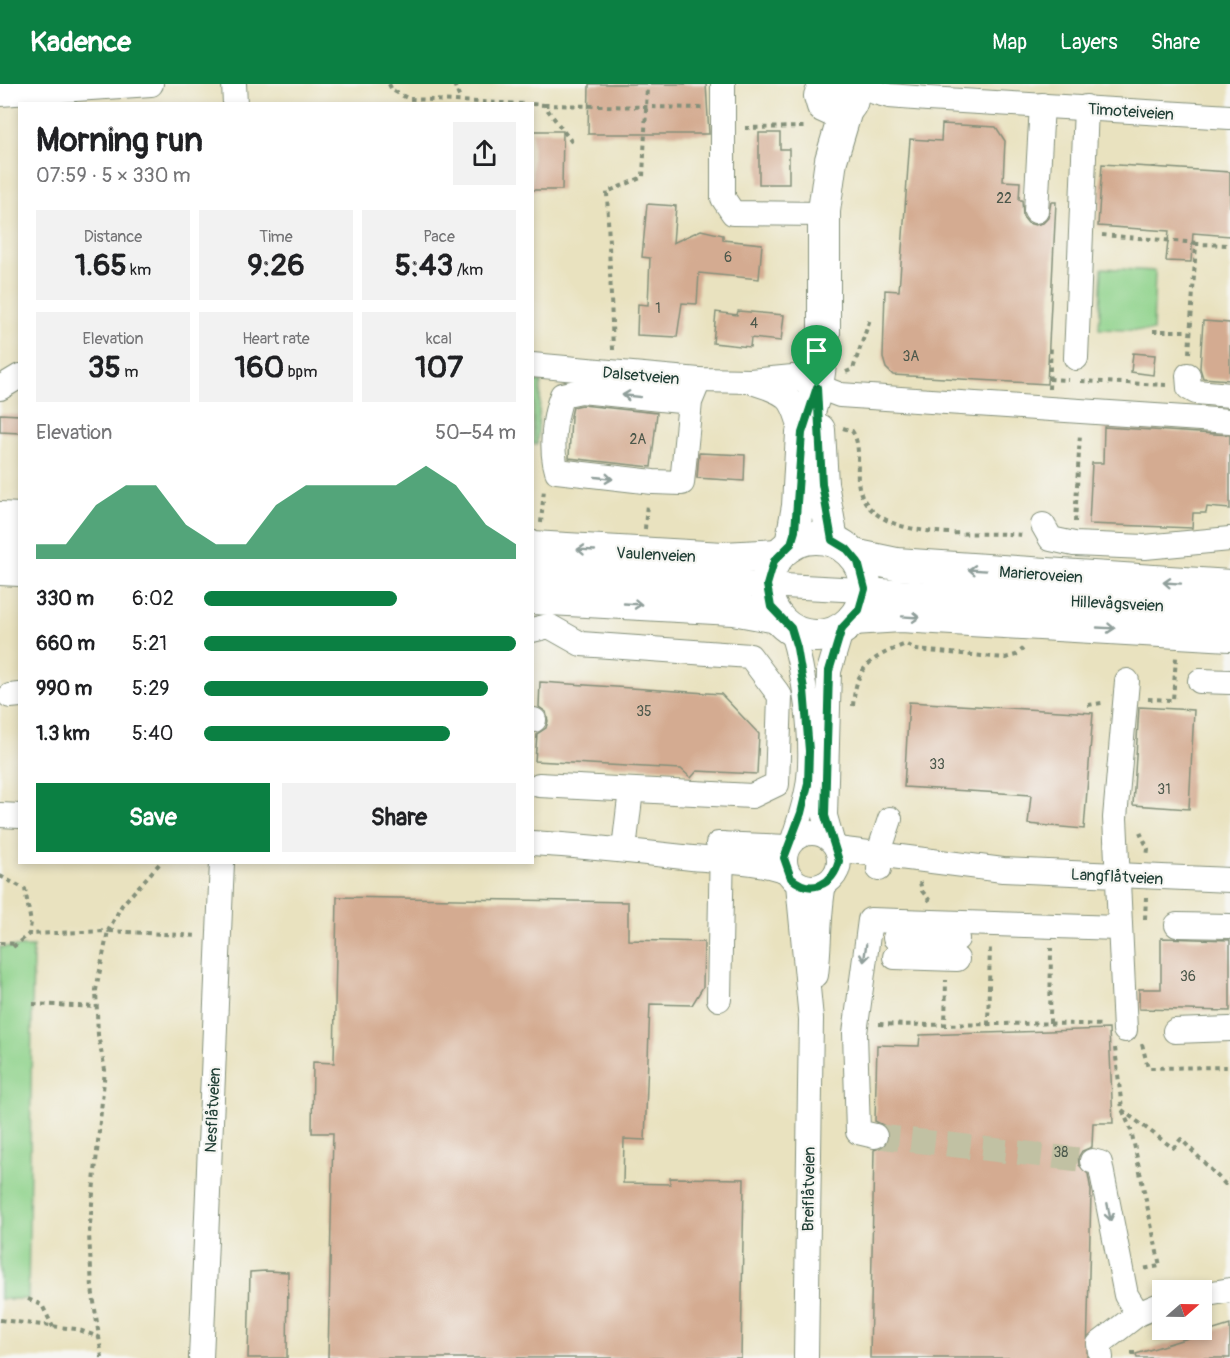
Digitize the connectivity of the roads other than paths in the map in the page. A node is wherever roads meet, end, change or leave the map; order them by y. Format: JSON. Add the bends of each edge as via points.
{"nodes":[{"id":1,"x":151,"y":84,"type":"edge"},
{"id":2,"x":234,"y":84,"type":"edge"},
{"id":3,"x":723,"y":84,"type":"edge"},
{"id":4,"x":964,"y":93,"type":"edge"},
{"id":5,"x":0,"y":94,"type":"edge"},
{"id":6,"x":832,"y":97,"type":"edge"},
{"id":7,"x":235,"y":102,"type":"edge"},
{"id":8,"x":1042,"y":105,"type":"junction"},
{"id":9,"x":1086,"y":107,"type":"junction"},
{"id":10,"x":1230,"y":111,"type":"edge"},
{"id":11,"x":1230,"y":117,"type":"edge"},
{"id":12,"x":1036,"y":211,"type":"dead end"},
{"id":13,"x":824,"y":212,"type":"junction"},
{"id":14,"x":1076,"y":358,"type":"dead end"},
{"id":15,"x":534,"y":365,"type":"edge"},
{"id":16,"x":18,"y":377,"type":"edge"},
{"id":17,"x":1188,"y":379,"type":"road end"},
{"id":18,"x":830,"y":380,"type":"junction"},
{"id":19,"x":750,"y":381,"type":"junction"},
{"id":20,"x":0,"y":388,"type":"edge"},
{"id":21,"x":694,"y":391,"type":"junction"},
{"id":22,"x":1230,"y":395,"type":"edge"},
{"id":23,"x":1230,"y":421,"type":"edge"},
{"id":24,"x":802,"y":433,"type":"junction"},
{"id":25,"x":0,"y":518,"type":"edge"},
{"id":26,"x":18,"y":519,"type":"edge"},
{"id":27,"x":1037,"y":533,"type":"road end"},
{"id":28,"x":1230,"y":539,"type":"edge"},
{"id":29,"x":0,"y":543,"type":"edge"},
{"id":30,"x":18,"y":544,"type":"edge"},
{"id":31,"x":534,"y":547,"type":"edge"},
{"id":32,"x":842,"y":548,"type":"junction"},
{"id":33,"x":785,"y":550,"type":"junction"},
{"id":34,"x":0,"y":569,"type":"edge"},
{"id":35,"x":18,"y":570,"type":"edge"},
{"id":36,"x":534,"y":573,"type":"edge"},
{"id":37,"x":767,"y":585,"type":"junction"},
{"id":38,"x":1230,"y":586,"type":"edge"},
{"id":39,"x":865,"y":589,"type":"junction"},
{"id":40,"x":534,"y":598,"type":"edge"},
{"id":41,"x":1230,"y":609,"type":"edge"},
{"id":42,"x":784,"y":623,"type":"junction"},
{"id":43,"x":847,"y":624,"type":"junction"},
{"id":44,"x":541,"y":628,"type":"edge"},
{"id":45,"x":1230,"y":635,"type":"edge"},
{"id":46,"x":1127,"y":681,"type":"dead end"},
{"id":47,"x":1200,"y":681,"type":"dead end"},
{"id":48,"x":1230,"y":682,"type":"edge"},
{"id":49,"x":538,"y":785,"type":"dead end"},
{"id":50,"x":631,"y":790,"type":"junction"},
{"id":51,"x":0,"y":814,"type":"edge"},
{"id":52,"x":18,"y":816,"type":"edge"},
{"id":53,"x":890,"y":819,"type":"dead end"},
{"id":54,"x":534,"y":843,"type":"edge"},
{"id":55,"x":624,"y":849,"type":"junction"},
{"id":56,"x":722,"y":852,"type":"junction"},
{"id":57,"x":792,"y":860,"type":"junction"},
{"id":58,"x":832,"y":861,"type":"junction"},
{"id":59,"x":879,"y":862,"type":"junction"},
{"id":60,"x":222,"y":864,"type":"edge"},
{"id":61,"x":1117,"y":876,"type":"junction"},
{"id":62,"x":1230,"y":880,"type":"edge"},
{"id":63,"x":1177,"y":926,"type":"dead end"},
{"id":64,"x":1230,"y":926,"type":"edge"},
{"id":65,"x":1118,"y":928,"type":"junction"},
{"id":66,"x":895,"y":939,"type":"junction"},
{"id":67,"x":957,"y":949,"type":"dead end"},
{"id":68,"x":718,"y":999,"type":"dead end"},
{"id":69,"x":811,"y":1019,"type":"junction"},
{"id":70,"x":1230,"y":1029,"type":"edge"},
{"id":71,"x":1175,"y":1031,"type":"dead end"},
{"id":72,"x":1116,"y":1033,"type":"road end"},
{"id":73,"x":875,"y":1136,"type":"tunnel mouth"},
{"id":74,"x":1092,"y":1161,"type":"dead end"},
{"id":75,"x":1230,"y":1290,"type":"edge"},
{"id":76,"x":1212,"y":1293,"type":"edge"},
{"id":77,"x":1152,"y":1308,"type":"edge"},
{"id":78,"x":1138,"y":1314,"type":"junction"},
{"id":79,"x":201,"y":1358,"type":"edge"},
{"id":80,"x":806,"y":1358,"type":"edge"},
{"id":81,"x":1101,"y":1358,"type":"edge"}],
"edges":[{"from":1,"to":5,"type":"street"},
{"from":2,"to":7,"type":"street"},
{"from":3,"to":13,"type":"street","via":[[723,198],[733,213]]},
{"from":4,"to":6,"type":"street","name":"Timoteiveien"},
{"from":4,"to":8,"type":"street","name":"Timoteiveien"},
{"from":6,"to":13,"type":"main road","via":[[816,161]]},
{"from":8,"to":9,"type":"street","name":"Timoteiveien"},
{"from":8,"to":12,"type":"street"},
{"from":9,"to":11,"type":"street","name":"Timoteiveien"},
{"from":9,"to":14,"type":"street"},
{"from":10,"to":11,"type":"street","name":"Timoteiveien"},
{"from":13,"to":18,"type":"main road","via":[[824,335]]},
{"from":15,"to":21,"type":"street","name":"Dalsetveien"},
{"from":16,"to":20,"type":"street"},
{"from":17,"to":22,"type":"street","via":[[1189,388],[1196,392]]},
{"from":18,"to":19,"type":"street","name":"Dalsetveien","via":[[793,377]]},
{"from":18,"to":23,"type":"street","name":"Dalsetveien","via":[[840,395],[883,400]]},
{"from":18,"to":24,"type":"main road"},
{"from":18,"to":32,"type":"main road","via":[[822,484]]},
{"from":19,"to":21,"type":"street","name":"Dalsetveien"},
{"from":19,"to":24,"type":"street","name":"Dalsetveien","via":[[777,390],[795,404]]},
{"from":21,"to":21,"type":"street","one_way":true,"via":[[581,391],[562,395],[553,459],[556,471],[682,483]]},
{"from":24,"to":33,"type":"main road","via":[[796,520]]},
{"from":25,"to":26,"type":"main road"},
{"from":27,"to":28,"type":"street","via":[[1074,544],[1145,547]]},
{"from":29,"to":30,"type":"street"},
{"from":33,"to":31,"type":"main road","name":"Vaulenveien","one_way":true,"via":[[723,558]]},
{"from":32,"to":33,"type":"main road","name":"Vaulenveien","via":[[816,538]]},
{"from":38,"to":32,"type":"main road","name":"Marieroveien","one_way":true,"via":[[896,564]]},
{"from":32,"to":39,"type":"main road","via":[[862,570]]},
{"from":33,"to":37,"type":"main road","via":[[770,569]]},
{"from":34,"to":35,"type":"main road"},
{"from":36,"to":37,"type":"street","name":"Hillevågsveien"},
{"from":37,"to":39,"type":"street","name":"Hillevågsveien"},
{"from":37,"to":42,"type":"main road","via":[[768,596]]},
{"from":39,"to":41,"type":"street","name":"Hillevågsveien"},
{"from":39,"to":43,"type":"main road","via":[[863,600]]},
{"from":40,"to":42,"type":"main road","one_way":true,"via":[[733,609]]},
{"from":42,"to":43,"type":"main road","via":[[816,636]]},
{"from":42,"to":57,"type":"street","name":"Breiflåtveien","via":[[801,670],[809,751],[808,784]]},
{"from":43,"to":45,"type":"main road","one_way":true,"via":[[901,616]]},
{"from":43,"to":58,"type":"street","name":"Breiflåtveien","via":[[829,671],[825,816]]},
{"from":44,"to":50,"type":"street","via":[[581,644],[750,656],[780,696],[777,784],[752,796]]},
{"from":46,"to":61,"type":"street","via":[[1115,818]]},
{"from":47,"to":48,"type":"street"},
{"from":49,"to":50,"type":"street"},
{"from":50,"to":55,"type":"street"},
{"from":51,"to":52,"type":"street"},
{"from":53,"to":59,"type":"street"},
{"from":54,"to":55,"type":"street"},
{"from":55,"to":56,"type":"street","via":[[695,843]]},
{"from":56,"to":57,"type":"street"},
{"from":56,"to":68,"type":"street"},
{"from":57,"to":58,"type":"street","via":[[810,887]]},
{"from":57,"to":58,"type":"street","via":[[812,832],[824,835]]},
{"from":57,"to":69,"type":"street","name":"Breiflåtveien"},
{"from":58,"to":59,"type":"street","name":"Langflåtveien"},
{"from":58,"to":69,"type":"street","name":"Breiflåtveien","via":[[819,907],[820,946]]},
{"from":59,"to":61,"type":"street","name":"Langflåtveien","via":[[921,873],[1003,870]]},
{"from":60,"to":79,"type":"street","name":"Nesflåtveien"},
{"from":61,"to":62,"type":"street","name":"Langflåtveien"},
{"from":61,"to":65,"type":"street"},
{"from":63,"to":64,"type":"street"},
{"from":65,"to":66,"type":"street"},
{"from":65,"to":72,"type":"street"},
{"from":66,"to":67,"type":"street"},
{"from":66,"to":73,"type":"street","one_way":true,"via":[[870,920],[856,1024],[858,1132]]},
{"from":69,"to":80,"type":"street","name":"Breiflåtveien"},
{"from":70,"to":71,"type":"street"},
{"from":74,"to":78,"type":"street","one_way":true,"via":[[1100,1163],[1126,1295]]},
{"from":75,"to":76,"type":"street"},
{"from":77,"to":78,"type":"street"},
{"from":78,"to":81,"type":"street","via":[[1099,1344]]}]}
